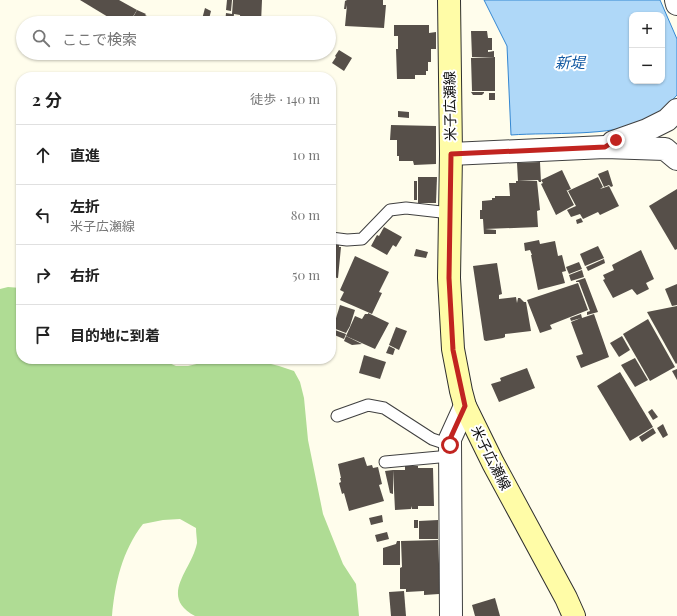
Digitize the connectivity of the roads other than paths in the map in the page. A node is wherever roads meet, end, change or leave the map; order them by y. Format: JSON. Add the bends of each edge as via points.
{"nodes":[{"id":1,"x":449,"y":0,"type":"edge"},
{"id":2,"x":676,"y":0,"type":"edge"},
{"id":3,"x":677,"y":4,"type":"edge"},
{"id":4,"x":677,"y":110,"type":"edge"},
{"id":5,"x":605,"y":147,"type":"junction"},
{"id":6,"x":673,"y":149,"type":"edge"},
{"id":7,"x":451,"y":154,"type":"junction"},
{"id":8,"x":450,"y":213,"type":"junction"},
{"id":9,"x":336,"y":239,"type":"edge"},
{"id":10,"x":465,"y":406,"type":"junction"},
{"id":11,"x":337,"y":416,"type":"dead end"},
{"id":12,"x":450,"y":450,"type":"junction"},
{"id":13,"x":385,"y":462,"type":"dead end"},
{"id":14,"x":451,"y":616,"type":"edge"},
{"id":15,"x":574,"y":616,"type":"edge"}],
"edges":[{"from":1,"to":7,"type":"main road","name":"米子広瀬線"},
{"from":2,"to":3,"type":"street"},
{"from":4,"to":5,"type":"street","via":[[667,120],[616,140]]},
{"from":5,"to":6,"type":"street"},
{"from":5,"to":7,"type":"street"},
{"from":7,"to":8,"type":"main road","name":"米子広瀬線"},
{"from":8,"to":9,"type":"lane","via":[[406,208],[390,210],[362,239]]},
{"from":8,"to":10,"type":"main road","name":"米子広瀬線","via":[[449,278],[453,350]]},
{"from":10,"to":12,"type":"street","via":[[450,439]]},
{"from":10,"to":15,"type":"main road","name":"米子広瀬線"},
{"from":11,"to":12,"type":"lane","via":[[368,405],[384,408]]},
{"from":12,"to":13,"type":"lane"},
{"from":12,"to":14,"type":"street"}]}
